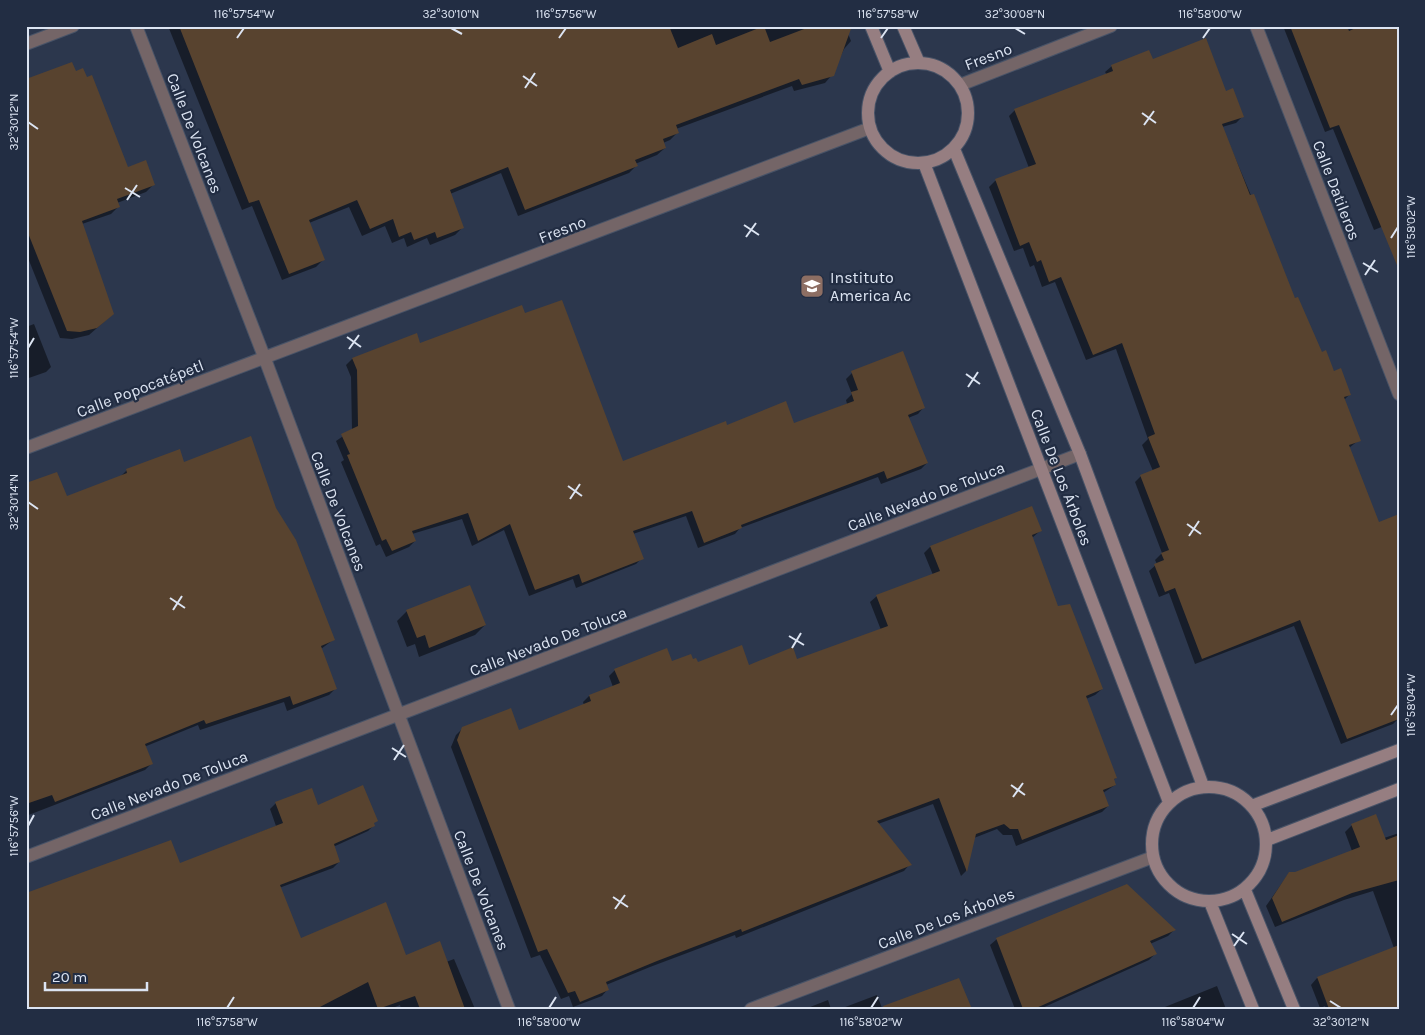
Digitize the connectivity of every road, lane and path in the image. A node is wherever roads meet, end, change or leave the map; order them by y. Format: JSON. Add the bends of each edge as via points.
{"nodes":[{"id":1,"x":73,"y":26,"type":"edge"},
{"id":2,"x":136,"y":26,"type":"edge"},
{"id":3,"x":871,"y":26,"type":"edge"},
{"id":4,"x":903,"y":26,"type":"edge"},
{"id":5,"x":1111,"y":26,"type":"edge"},
{"id":6,"x":1256,"y":26,"type":"edge"},
{"id":7,"x":26,"y":44,"type":"edge"},
{"id":8,"x":919,"y":63,"type":"junction"},
{"id":9,"x":890,"y":72,"type":"junction"},
{"id":10,"x":960,"y":85,"type":"junction"},
{"id":11,"x":870,"y":128,"type":"junction"},
{"id":12,"x":954,"y":149,"type":"junction"},
{"id":13,"x":924,"y":163,"type":"junction"},
{"id":14,"x":265,"y":359,"type":"junction"},
{"id":15,"x":1399,"y":394,"type":"edge"},
{"id":16,"x":26,"y":448,"type":"edge"},
{"id":17,"x":1080,"y":454,"type":"junction"},
{"id":18,"x":1042,"y":469,"type":"junction"},
{"id":19,"x":398,"y":715,"type":"junction"},
{"id":20,"x":1399,"y":750,"type":"edge"},
{"id":21,"x":1203,"y":786,"type":"junction"},
{"id":22,"x":1399,"y":790,"type":"edge"},
{"id":23,"x":1169,"y":802,"type":"junction"},
{"id":24,"x":1254,"y":805,"type":"junction"},
{"id":25,"x":1267,"y":840,"type":"junction"},
{"id":26,"x":26,"y":857,"type":"edge"},
{"id":27,"x":1153,"y":857,"type":"junction"},
{"id":28,"x":1245,"y":890,"type":"junction"},
{"id":29,"x":1210,"y":902,"type":"junction"},
{"id":30,"x":509,"y":1009,"type":"edge"},
{"id":31,"x":752,"y":1009,"type":"edge"},
{"id":32,"x":1253,"y":1009,"type":"edge"},
{"id":33,"x":1294,"y":1009,"type":"edge"}],
"edges":[{"from":1,"to":7,"type":"street"},
{"from":2,"to":14,"type":"street","name":"Calle De Volcanes"},
{"from":3,"to":9,"type":"street"},
{"from":4,"to":8,"type":"street"},
{"from":5,"to":10,"type":"street","name":"Fresno"},
{"from":6,"to":15,"type":"street","name":"Calle Datileros"},
{"from":8,"to":9,"type":"street","via":[[904,65]]},
{"from":8,"to":10,"type":"street","via":[[942,69]]},
{"from":9,"to":11,"type":"street","via":[[878,83],[871,97]]},
{"from":10,"to":12,"type":"street","via":[[967,100],[969,117],[964,134]]},
{"from":11,"to":13,"type":"street","via":[[890,155],[906,162]]},
{"from":11,"to":14,"type":"street","name":"Fresno"},
{"from":12,"to":13,"type":"street"},
{"from":12,"to":17,"type":"street","name":"Calle De Los Árboles"},
{"from":13,"to":18,"type":"street","name":"Calle De Los Árboles"},
{"from":14,"to":16,"type":"street","name":"Calle Popocatépetl"},
{"from":14,"to":19,"type":"street","name":"Calle De Volcanes"},
{"from":17,"to":18,"type":"street","name":"Calle Nevado De Toluca"},
{"from":17,"to":21,"type":"street","name":"Calle De Los Árboles"},
{"from":18,"to":19,"type":"street","name":"Calle Nevado De Toluca"},
{"from":18,"to":23,"type":"street","name":"Calle De Los Árboles"},
{"from":19,"to":26,"type":"street","name":"Calle Nevado De Toluca"},
{"from":19,"to":30,"type":"street","name":"Calle De Volcanes"},
{"from":20,"to":24,"type":"street"},
{"from":21,"to":23,"type":"street"},
{"from":21,"to":24,"type":"street","via":[[1238,794]]},
{"from":22,"to":25,"type":"street"},
{"from":23,"to":27,"type":"street","via":[[1157,819],[1152,838]]},
{"from":24,"to":25,"type":"street"},
{"from":25,"to":28,"type":"street","via":[[1266,858],[1258,876]]},
{"from":27,"to":29,"type":"street","via":[[1160,875],[1174,889],[1190,898]]},
{"from":27,"to":31,"type":"street","name":"Calle De Los Árboles"},
{"from":28,"to":29,"type":"street"},
{"from":28,"to":33,"type":"street"},
{"from":29,"to":32,"type":"street"}]}
